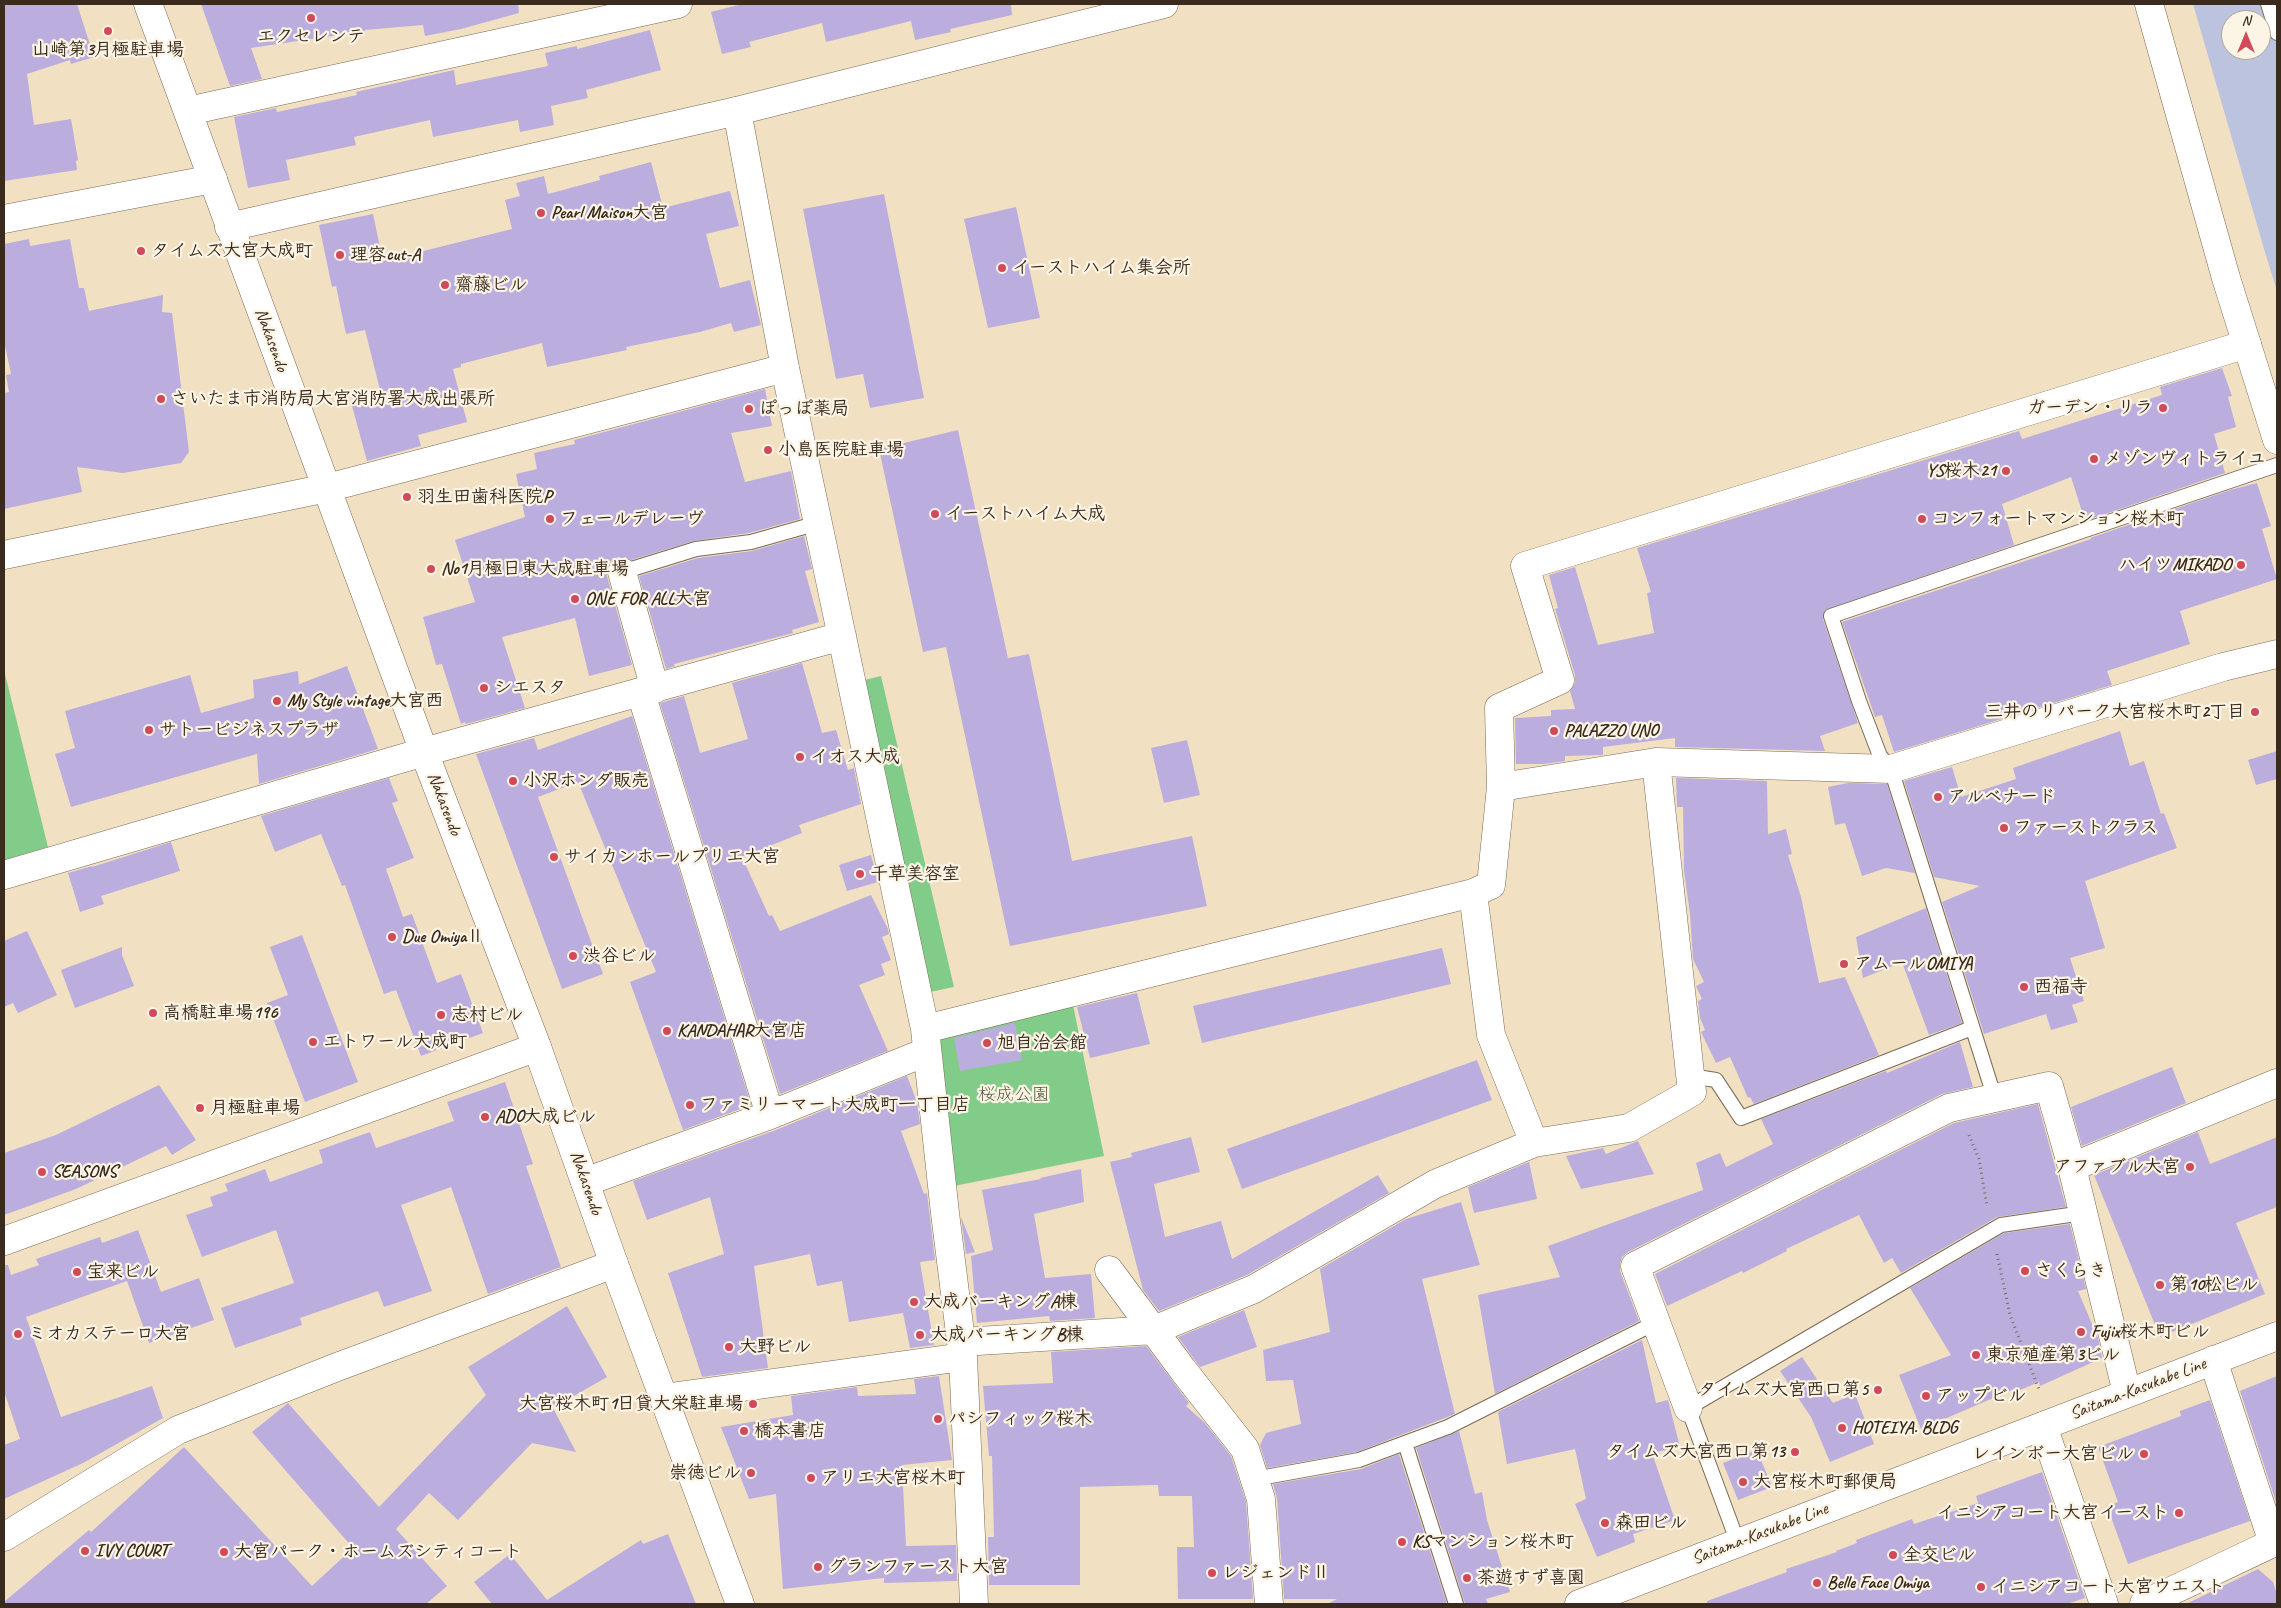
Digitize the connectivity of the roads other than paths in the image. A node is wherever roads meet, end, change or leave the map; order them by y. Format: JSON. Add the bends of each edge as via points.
{"nodes":[{"id":1,"x":148,"y":4,"type":"edge"},
{"id":2,"x":678,"y":4,"type":"edge"},
{"id":3,"x":1164,"y":4,"type":"edge"},
{"id":4,"x":2149,"y":4,"type":"edge"},
{"id":5,"x":2268,"y":4,"type":"edge"},
{"id":6,"x":1132,"y":7,"type":"edge"},
{"id":7,"x":2277,"y":33,"type":"edge"},
{"id":8,"x":188,"y":111,"type":"junction"},
{"id":9,"x":737,"y":111,"type":"junction"},
{"id":10,"x":213,"y":178,"type":"junction"},
{"id":11,"x":4,"y":219,"type":"edge"},
{"id":12,"x":230,"y":227,"type":"junction"},
{"id":13,"x":2247,"y":344,"type":"junction"},
{"id":14,"x":785,"y":368,"type":"junction"},
{"id":15,"x":2277,"y":440,"type":"edge"},
{"id":16,"x":2277,"y":466,"type":"edge"},
{"id":17,"x":327,"y":488,"type":"junction"},
{"id":18,"x":818,"y":523,"type":"junction"},
{"id":19,"x":4,"y":555,"type":"edge"},
{"id":20,"x":622,"y":572,"type":"joint"},
{"id":21,"x":842,"y":636,"type":"junction"},
{"id":22,"x":2277,"y":654,"type":"edge"},
{"id":23,"x":648,"y":691,"type":"junction"},
{"id":24,"x":424,"y":752,"type":"junction"},
{"id":25,"x":1656,"y":762,"type":"junction"},
{"id":26,"x":1891,"y":769,"type":"junction"},
{"id":27,"x":1501,"y":786,"type":"junction"},
{"id":28,"x":4,"y":875,"type":"edge"},
{"id":29,"x":1473,"y":893,"type":"junction"},
{"id":30,"x":1972,"y":1028,"type":"junction"},
{"id":31,"x":926,"y":1040,"type":"junction"},
{"id":32,"x":537,"y":1046,"type":"junction"},
{"id":33,"x":1690,"y":1076,"type":"junction"},
{"id":34,"x":2275,"y":1090,"type":"edge"},
{"id":35,"x":1995,"y":1099,"type":"junction"},
{"id":36,"x":770,"y":1115,"type":"junction"},
{"id":37,"x":1534,"y":1143,"type":"junction"},
{"id":38,"x":2072,"y":1167,"type":"junction"},
{"id":39,"x":585,"y":1182,"type":"junction"},
{"id":40,"x":2083,"y":1213,"type":"junction"},
{"id":41,"x":4,"y":1241,"type":"edge"},
{"id":42,"x":614,"y":1264,"type":"junction"},
{"id":43,"x":1109,"y":1270,"type":"dead end"},
{"id":44,"x":1657,"y":1322,"type":"junction"},
{"id":45,"x":1154,"y":1330,"type":"junction"},
{"id":46,"x":2277,"y":1336,"type":"edge"},
{"id":47,"x":963,"y":1350,"type":"junction"},
{"id":48,"x":2213,"y":1360,"type":"junction"},
{"id":49,"x":2127,"y":1393,"type":"junction"},
{"id":50,"x":663,"y":1398,"type":"junction"},
{"id":51,"x":1688,"y":1408,"type":"junction"},
{"id":52,"x":2043,"y":1426,"type":"junction"},
{"id":53,"x":1405,"y":1443,"type":"junction"},
{"id":54,"x":1254,"y":1479,"type":"junction"},
{"id":55,"x":4,"y":1537,"type":"edge"},
{"id":56,"x":2275,"y":1542,"type":"edge"},
{"id":57,"x":1738,"y":1543,"type":"junction"},
{"id":58,"x":740,"y":1604,"type":"edge"},
{"id":59,"x":974,"y":1604,"type":"edge"},
{"id":60,"x":1269,"y":1604,"type":"edge"},
{"id":61,"x":1456,"y":1604,"type":"edge"},
{"id":62,"x":1579,"y":1604,"type":"edge"},
{"id":63,"x":2104,"y":1604,"type":"edge"},
{"id":64,"x":2144,"y":1604,"type":"edge"}],
"edges":[{"from":1,"to":8,"type":"main road","name":"Nakasendo"},
{"from":2,"to":8,"type":"main road"},
{"from":3,"to":6,"type":"main road"},
{"from":4,"to":13,"type":"main road"},
{"from":5,"to":7,"type":"lane"},
{"from":6,"to":9,"type":"main road"},
{"from":8,"to":10,"type":"main road","name":"Nakasendo"},
{"from":9,"to":12,"type":"main road"},
{"from":9,"to":14,"type":"main road"},
{"from":10,"to":11,"type":"main road"},
{"from":10,"to":12,"type":"main road","name":"Nakasendo"},
{"from":12,"to":17,"type":"main road","name":"Nakasendo"},
{"from":13,"to":15,"type":"main road"},
{"from":13,"to":27,"type":"main road","via":[[1525,566],[1560,680],[1499,708]]},
{"from":14,"to":17,"type":"main road"},
{"from":14,"to":18,"type":"main road"},
{"from":16,"to":26,"type":"lane","via":[[1831,616],[1880,756]]},
{"from":17,"to":19,"type":"main road"},
{"from":17,"to":24,"type":"main road","name":"Nakasendo"},
{"from":18,"to":20,"type":"lane","via":[[751,542],[696,549]]},
{"from":18,"to":21,"type":"main road"},
{"from":20,"to":23,"type":"main road"},
{"from":21,"to":23,"type":"main road"},
{"from":21,"to":31,"type":"main road"},
{"from":22,"to":26,"type":"main road","via":[[2223,666]]},
{"from":23,"to":24,"type":"main road"},
{"from":23,"to":36,"type":"main road"},
{"from":24,"to":28,"type":"main road"},
{"from":24,"to":32,"type":"main road","name":"Nakasendo"},
{"from":25,"to":26,"type":"main road"},
{"from":25,"to":27,"type":"main road"},
{"from":25,"to":33,"type":"main road"},
{"from":26,"to":30,"type":"lane"},
{"from":27,"to":29,"type":"main road","via":[[1491,885]]},
{"from":29,"to":31,"type":"main road"},
{"from":29,"to":37,"type":"main road","via":[[1491,1035]]},
{"from":30,"to":33,"type":"lane","via":[[1742,1118],[1716,1080]]},
{"from":30,"to":35,"type":"lane"},
{"from":31,"to":36,"type":"main road"},
{"from":31,"to":47,"type":"main road"},
{"from":32,"to":39,"type":"main road","name":"Nakasendo"},
{"from":32,"to":41,"type":"main road"},
{"from":33,"to":37,"type":"main road","via":[[1692,1092],[1629,1128]]},
{"from":34,"to":38,"type":"main road"},
{"from":35,"to":38,"type":"main road","via":[[2049,1086]]},
{"from":35,"to":44,"type":"main road","via":[[1949,1108],[1636,1266]]},
{"from":36,"to":39,"type":"main road"},
{"from":37,"to":45,"type":"main road","via":[[1434,1184],[1254,1289]]},
{"from":38,"to":40,"type":"main road"},
{"from":39,"to":42,"type":"main road","name":"Nakasendo"},
{"from":40,"to":49,"type":"main road"},
{"from":40,"to":51,"type":"lane","via":[[2001,1224]]},
{"from":42,"to":50,"type":"main road","name":"Nakasendo"},
{"from":42,"to":55,"type":"main road","via":[[178,1430]]},
{"from":43,"to":45,"type":"main road"},
{"from":44,"to":51,"type":"main road"},
{"from":44,"to":53,"type":"lane","via":[[1448,1427]]},
{"from":45,"to":47,"type":"main road"},
{"from":45,"to":54,"type":"main road","via":[[1245,1449]]},
{"from":46,"to":48,"type":"main road","name":"Saitama-Kasukabe Line"},
{"from":47,"to":50,"type":"main road"},
{"from":47,"to":59,"type":"main road"},
{"from":48,"to":49,"type":"main road","name":"Saitama-Kasukabe Line"},
{"from":48,"to":56,"type":"main road"},
{"from":49,"to":52,"type":"main road","name":"Saitama-Kasukabe Line"},
{"from":50,"to":58,"type":"main road","name":"Nakasendo"},
{"from":51,"to":57,"type":"lane"},
{"from":52,"to":57,"type":"main road","name":"Saitama-Kasukabe Line"},
{"from":52,"to":63,"type":"main road"},
{"from":53,"to":54,"type":"lane","via":[[1359,1460]]},
{"from":53,"to":61,"type":"lane"},
{"from":54,"to":60,"type":"main road","via":[[1261,1499]]},
{"from":56,"to":64,"type":"main road"},
{"from":57,"to":62,"type":"main road","name":"Saitama-Kasukabe Line"}]}
